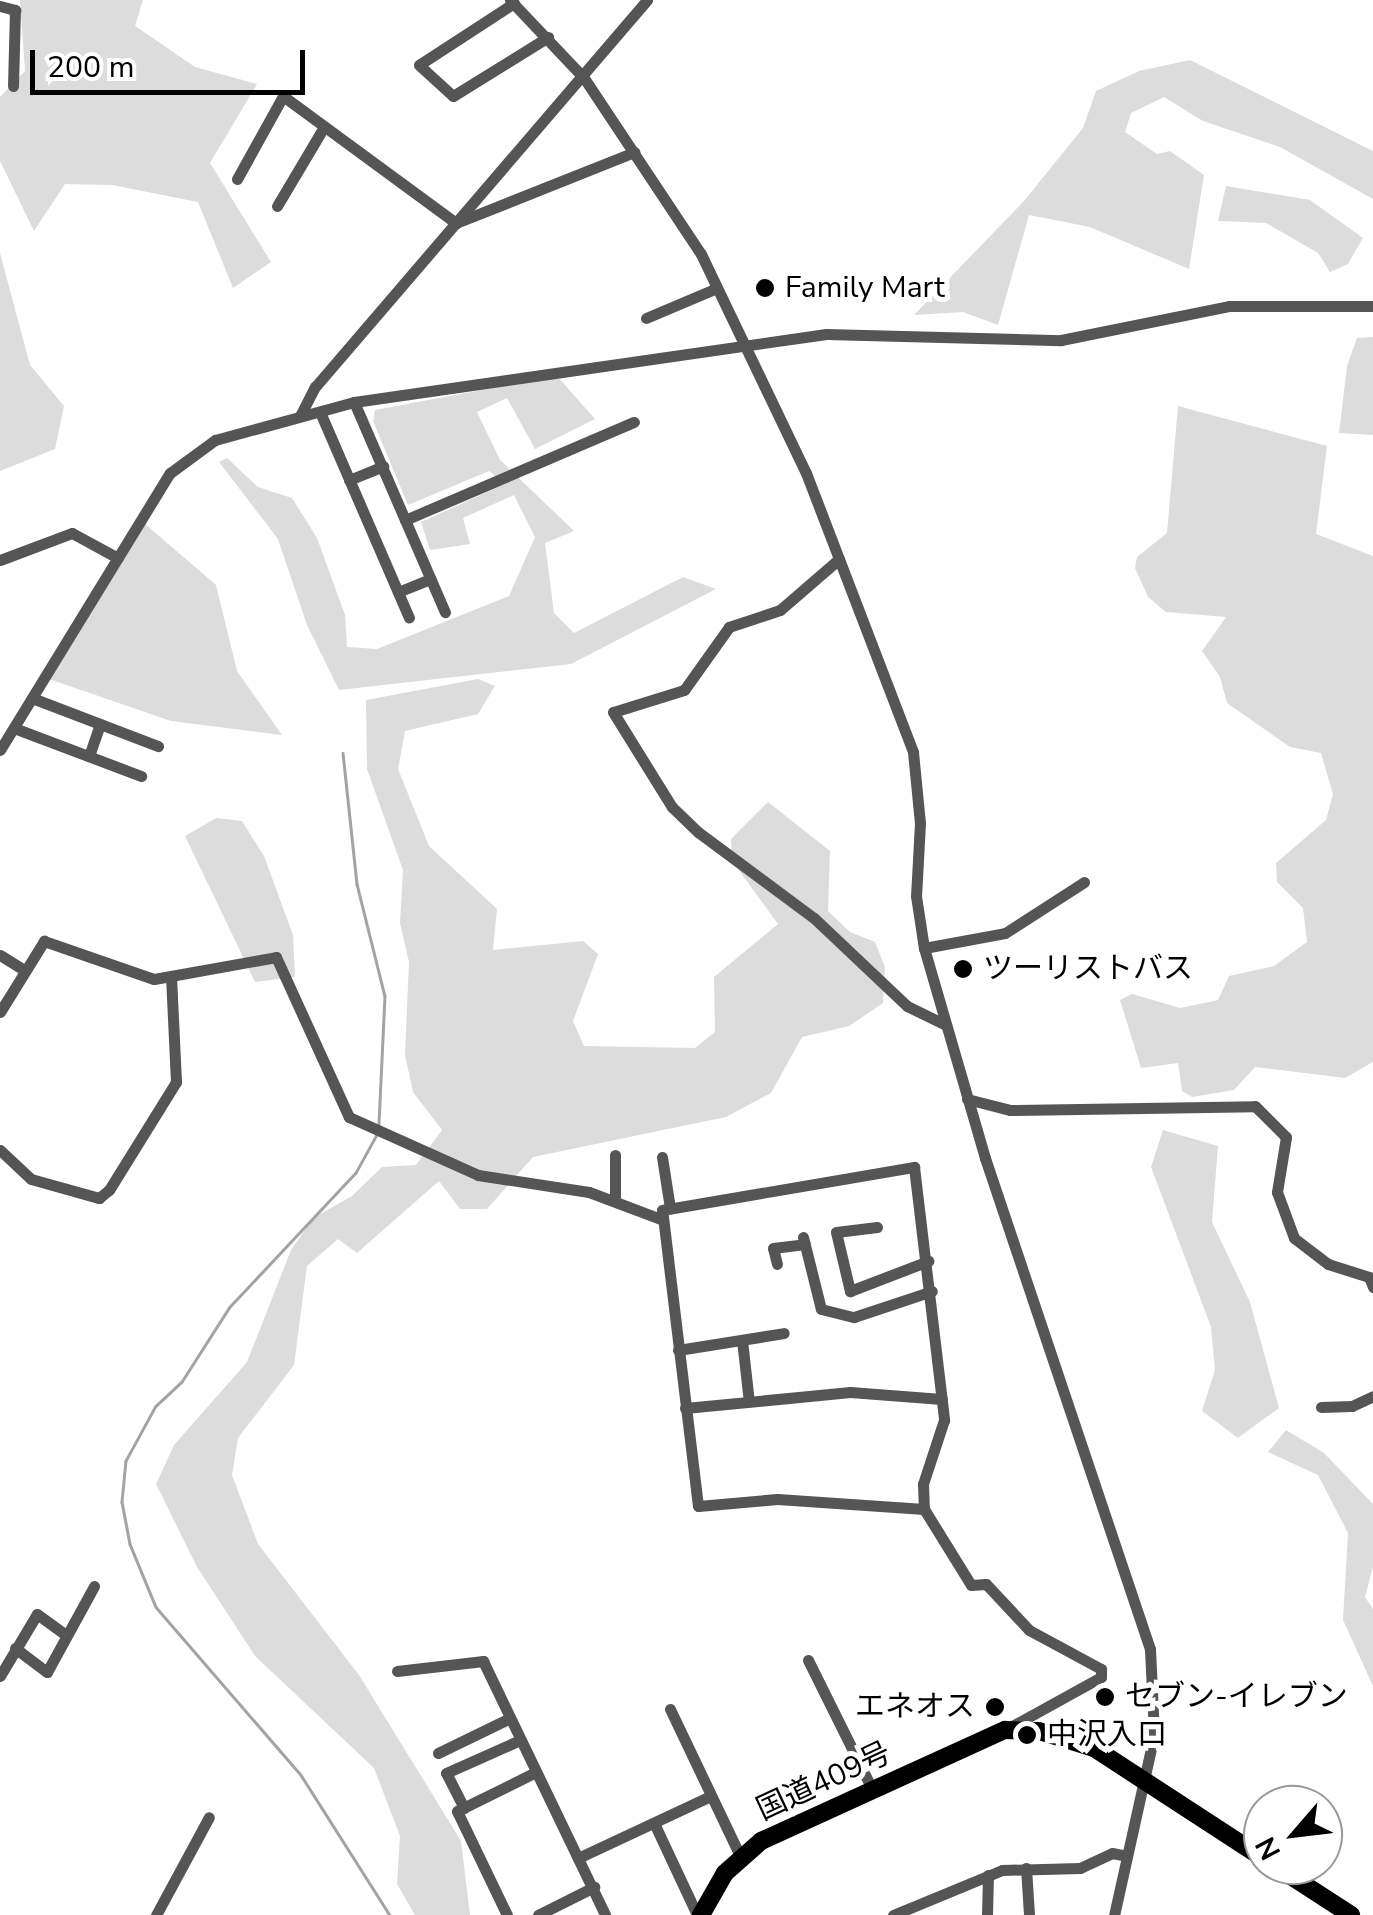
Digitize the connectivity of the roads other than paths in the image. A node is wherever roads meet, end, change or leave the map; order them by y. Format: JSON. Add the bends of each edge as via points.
{"nodes":[{"id":1,"x":647,"y":0,"type":"edge"},
{"id":2,"x":512,"y":2,"type":"edge"},
{"id":3,"x":15,"y":5,"type":"edge"},
{"id":4,"x":0,"y":6,"type":"edge"},
{"id":5,"x":548,"y":37,"type":"junction"},
{"id":6,"x":584,"y":78,"type":"junction"},
{"id":7,"x":13,"y":86,"type":"dead end"},
{"id":8,"x":324,"y":127,"type":"junction"},
{"id":9,"x":634,"y":152,"type":"junction"},
{"id":10,"x":237,"y":179,"type":"dead end"},
{"id":11,"x":277,"y":206,"type":"dead end"},
{"id":12,"x":456,"y":224,"type":"junction"},
{"id":13,"x":717,"y":288,"type":"junction"},
{"id":14,"x":1373,"y":306,"type":"edge"},
{"id":15,"x":646,"y":318,"type":"dead end"},
{"id":16,"x":744,"y":345,"type":"junction"},
{"id":17,"x":354,"y":402,"type":"junction"},
{"id":18,"x":320,"y":412,"type":"junction"},
{"id":19,"x":300,"y":416,"type":"junction"},
{"id":20,"x":634,"y":422,"type":"dead end"},
{"id":21,"x":382,"y":466,"type":"junction"},
{"id":22,"x":349,"y":480,"type":"junction"},
{"id":23,"x":405,"y":520,"type":"junction"},
{"id":24,"x":118,"y":558,"type":"junction"},
{"id":25,"x":839,"y":559,"type":"junction"},
{"id":26,"x":0,"y":560,"type":"edge"},
{"id":27,"x":430,"y":579,"type":"junction"},
{"id":28,"x":398,"y":592,"type":"junction"},
{"id":29,"x":445,"y":612,"type":"dead end"},
{"id":30,"x":408,"y":618,"type":"dead end"},
{"id":31,"x":32,"y":698,"type":"junction"},
{"id":32,"x":100,"y":724,"type":"junction"},
{"id":33,"x":14,"y":728,"type":"junction"},
{"id":34,"x":158,"y":746,"type":"dead end"},
{"id":35,"x":0,"y":750,"type":"edge"},
{"id":36,"x":89,"y":756,"type":"junction"},
{"id":37,"x":141,"y":776,"type":"dead end"},
{"id":38,"x":1084,"y":882,"type":"dead end"},
{"id":39,"x":924,"y":948,"type":"junction"},
{"id":40,"x":0,"y":956,"type":"edge"},
{"id":41,"x":22,"y":970,"type":"junction"},
{"id":42,"x":172,"y":977,"type":"junction"},
{"id":43,"x":0,"y":1012,"type":"edge"},
{"id":44,"x":946,"y":1025,"type":"junction"},
{"id":45,"x":968,"y":1099,"type":"junction"},
{"id":46,"x":0,"y":1150,"type":"edge"},
{"id":47,"x":615,"y":1154,"type":"dead end"},
{"id":48,"x":662,"y":1157,"type":"dead end"},
{"id":49,"x":615,"y":1199,"type":"junction"},
{"id":50,"x":666,"y":1214,"type":"junction"},
{"id":51,"x":877,"y":1227,"type":"dead end"},
{"id":52,"x":928,"y":1261,"type":"junction"},
{"id":53,"x":776,"y":1264,"type":"dead end"},
{"id":54,"x":1373,"y":1287,"type":"edge"},
{"id":55,"x":932,"y":1291,"type":"junction"},
{"id":56,"x":784,"y":1333,"type":"dead end"},
{"id":57,"x":742,"y":1340,"type":"junction"},
{"id":58,"x":678,"y":1350,"type":"junction"},
{"id":59,"x":1373,"y":1396,"type":"edge"},
{"id":60,"x":942,"y":1399,"type":"junction"},
{"id":61,"x":750,"y":1402,"type":"junction"},
{"id":62,"x":1320,"y":1407,"type":"dead end"},
{"id":63,"x":686,"y":1408,"type":"junction"},
{"id":64,"x":924,"y":1509,"type":"junction"},
{"id":65,"x":94,"y":1586,"type":"dead end"},
{"id":66,"x":66,"y":1634,"type":"junction"},
{"id":67,"x":15,"y":1648,"type":"junction"},
{"id":68,"x":808,"y":1660,"type":"dead end"},
{"id":69,"x":397,"y":1672,"type":"dead end"},
{"id":70,"x":0,"y":1676,"type":"edge"},
{"id":71,"x":670,"y":1709,"type":"dead end"},
{"id":72,"x":510,"y":1718,"type":"junction"},
{"id":73,"x":1006,"y":1730,"type":"junction"},
{"id":74,"x":520,"y":1740,"type":"junction"},
{"id":75,"x":438,"y":1752,"type":"dead end"},
{"id":76,"x":536,"y":1772,"type":"junction"},
{"id":77,"x":1146,"y":1782,"type":"junction"},
{"id":78,"x":872,"y":1789,"type":"junction"},
{"id":79,"x":708,"y":1797,"type":"junction"},
{"id":80,"x":464,"y":1808,"type":"junction"},
{"id":81,"x":209,"y":1817,"type":"dead end"},
{"id":82,"x":654,"y":1823,"type":"junction"},
{"id":83,"x":1243,"y":1845,"type":"edge"},
{"id":84,"x":740,"y":1856,"type":"junction"},
{"id":85,"x":1128,"y":1856,"type":"junction"},
{"id":86,"x":578,"y":1858,"type":"junction"},
{"id":87,"x":1026,"y":1868,"type":"junction"},
{"id":88,"x":988,"y":1875,"type":"junction"},
{"id":89,"x":1303,"y":1885,"type":"edge"},
{"id":90,"x":594,"y":1888,"type":"junction"},
{"id":91,"x":909,"y":1912,"type":"edge"},
{"id":92,"x":1341,"y":1912,"type":"edge"},
{"id":93,"x":156,"y":1915,"type":"edge"},
{"id":94,"x":507,"y":1915,"type":"edge"},
{"id":95,"x":538,"y":1915,"type":"edge"},
{"id":96,"x":605,"y":1915,"type":"edge"},
{"id":97,"x":699,"y":1915,"type":"edge"},
{"id":98,"x":893,"y":1915,"type":"edge"},
{"id":99,"x":987,"y":1915,"type":"edge"},
{"id":100,"x":1029,"y":1915,"type":"edge"},
{"id":101,"x":1114,"y":1915,"type":"edge"}],
"edges":[{"from":1,"to":6,"type":"street"},
{"from":2,"to":5,"type":"street"},
{"from":2,"to":5,"type":"street","via":[[419,65],[454,96]]},
{"from":3,"to":4,"type":"street"},
{"from":3,"to":7,"type":"street"},
{"from":5,"to":6,"type":"street"},
{"from":6,"to":9,"type":"street"},
{"from":6,"to":12,"type":"street"},
{"from":8,"to":10,"type":"street","via":[[283,96]]},
{"from":8,"to":11,"type":"street"},
{"from":8,"to":12,"type":"street"},
{"from":9,"to":12,"type":"street"},
{"from":9,"to":13,"type":"street"},
{"from":12,"to":19,"type":"street","via":[[315,387]]},
{"from":13,"to":15,"type":"street"},
{"from":13,"to":16,"type":"street"},
{"from":14,"to":16,"type":"street","via":[[1230,306],[1061,340],[826,334]]},
{"from":16,"to":17,"type":"street"},
{"from":16,"to":25,"type":"street"},
{"from":17,"to":18,"type":"street"},
{"from":17,"to":21,"type":"street"},
{"from":18,"to":19,"type":"street"},
{"from":18,"to":22,"type":"street"},
{"from":19,"to":24,"type":"street","via":[[215,440],[182,459]]},
{"from":20,"to":23,"type":"street"},
{"from":21,"to":22,"type":"street"},
{"from":21,"to":23,"type":"street"},
{"from":22,"to":28,"type":"street"},
{"from":23,"to":27,"type":"street"},
{"from":24,"to":26,"type":"street","via":[[72,534]]},
{"from":24,"to":31,"type":"street"},
{"from":25,"to":39,"type":"street","via":[[913,752],[920,804],[916,896]]},
{"from":25,"to":44,"type":"street","via":[[780,610],[730,627],[684,690],[613,712],[672,806],[698,832],[814,918],[906,1006]]},
{"from":27,"to":28,"type":"street"},
{"from":27,"to":29,"type":"street"},
{"from":28,"to":30,"type":"street"},
{"from":31,"to":32,"type":"street"},
{"from":31,"to":33,"type":"street"},
{"from":32,"to":34,"type":"street"},
{"from":32,"to":36,"type":"street"},
{"from":33,"to":35,"type":"street"},
{"from":33,"to":36,"type":"street"},
{"from":36,"to":37,"type":"street"},
{"from":38,"to":39,"type":"street","via":[[1006,933]]},
{"from":39,"to":44,"type":"street"},
{"from":40,"to":41,"type":"street"},
{"from":41,"to":42,"type":"street","via":[[44,941],[154,978]]},
{"from":41,"to":43,"type":"street"},
{"from":42,"to":46,"type":"street","via":[[176,1082],[109,1190],[100,1198],[31,1180]]},
{"from":42,"to":49,"type":"street","via":[[276,957],[348,1117],[478,1175]]},
{"from":44,"to":45,"type":"street"},
{"from":45,"to":54,"type":"street","via":[[1010,1110],[1255,1106],[1286,1137],[1278,1192],[1294,1238],[1328,1264],[1368,1277]]},
{"from":45,"to":77,"type":"street","via":[[1150,1649],[1156,1697]]},
{"from":47,"to":49,"type":"street"},
{"from":48,"to":50,"type":"street"},
{"from":49,"to":50,"type":"street"},
{"from":50,"to":52,"type":"street","via":[[914,1167]]},
{"from":50,"to":58,"type":"street"},
{"from":51,"to":52,"type":"street","via":[[836,1232],[850,1290]]},
{"from":52,"to":55,"type":"street"},
{"from":53,"to":55,"type":"street","via":[[773,1248],[804,1240],[821,1308],[854,1317]]},
{"from":55,"to":60,"type":"street"},
{"from":56,"to":57,"type":"street"},
{"from":57,"to":58,"type":"street"},
{"from":57,"to":61,"type":"street"},
{"from":58,"to":63,"type":"street"},
{"from":59,"to":62,"type":"street","via":[[1352,1406]]},
{"from":60,"to":61,"type":"street","via":[[850,1392]]},
{"from":60,"to":64,"type":"street","via":[[944,1420],[924,1484]]},
{"from":61,"to":63,"type":"street"},
{"from":63,"to":64,"type":"street","via":[[698,1506],[778,1499]]},
{"from":64,"to":73,"type":"street","via":[[971,1585],[986,1584],[1029,1630],[1101,1670],[1101,1677]]},
{"from":65,"to":66,"type":"street"},
{"from":66,"to":67,"type":"street","via":[[37,1614]]},
{"from":66,"to":67,"type":"street","via":[[47,1672]]},
{"from":67,"to":70,"type":"street"},
{"from":68,"to":78,"type":"street"},
{"from":69,"to":72,"type":"street","via":[[483,1661]]},
{"from":71,"to":79,"type":"street"},
{"from":72,"to":74,"type":"street"},
{"from":72,"to":75,"type":"street"},
{"from":73,"to":77,"type":"highway","via":[[1082,1743]]},
{"from":73,"to":78,"type":"highway","name":"国道409号"},
{"from":74,"to":76,"type":"street"},
{"from":74,"to":80,"type":"street","via":[[446,1773]]},
{"from":76,"to":80,"type":"street"},
{"from":76,"to":86,"type":"street"},
{"from":77,"to":83,"type":"highway"},
{"from":77,"to":85,"type":"street"},
{"from":78,"to":84,"type":"highway","name":"国道409号"},
{"from":79,"to":82,"type":"street"},
{"from":79,"to":84,"type":"street"},
{"from":80,"to":94,"type":"street","via":[[457,1812]]},
{"from":81,"to":93,"type":"street"},
{"from":82,"to":86,"type":"street"},
{"from":82,"to":97,"type":"street"},
{"from":84,"to":97,"type":"highway","name":"国道409号"},
{"from":85,"to":87,"type":"street","via":[[1112,1853],[1080,1868]]},
{"from":85,"to":101,"type":"street"},
{"from":86,"to":90,"type":"street"},
{"from":87,"to":88,"type":"street"},
{"from":87,"to":100,"type":"street"},
{"from":88,"to":91,"type":"street"},
{"from":88,"to":99,"type":"street"},
{"from":89,"to":92,"type":"highway"},
{"from":90,"to":95,"type":"street"},
{"from":90,"to":96,"type":"street"},
{"from":91,"to":98,"type":"street"}]}
